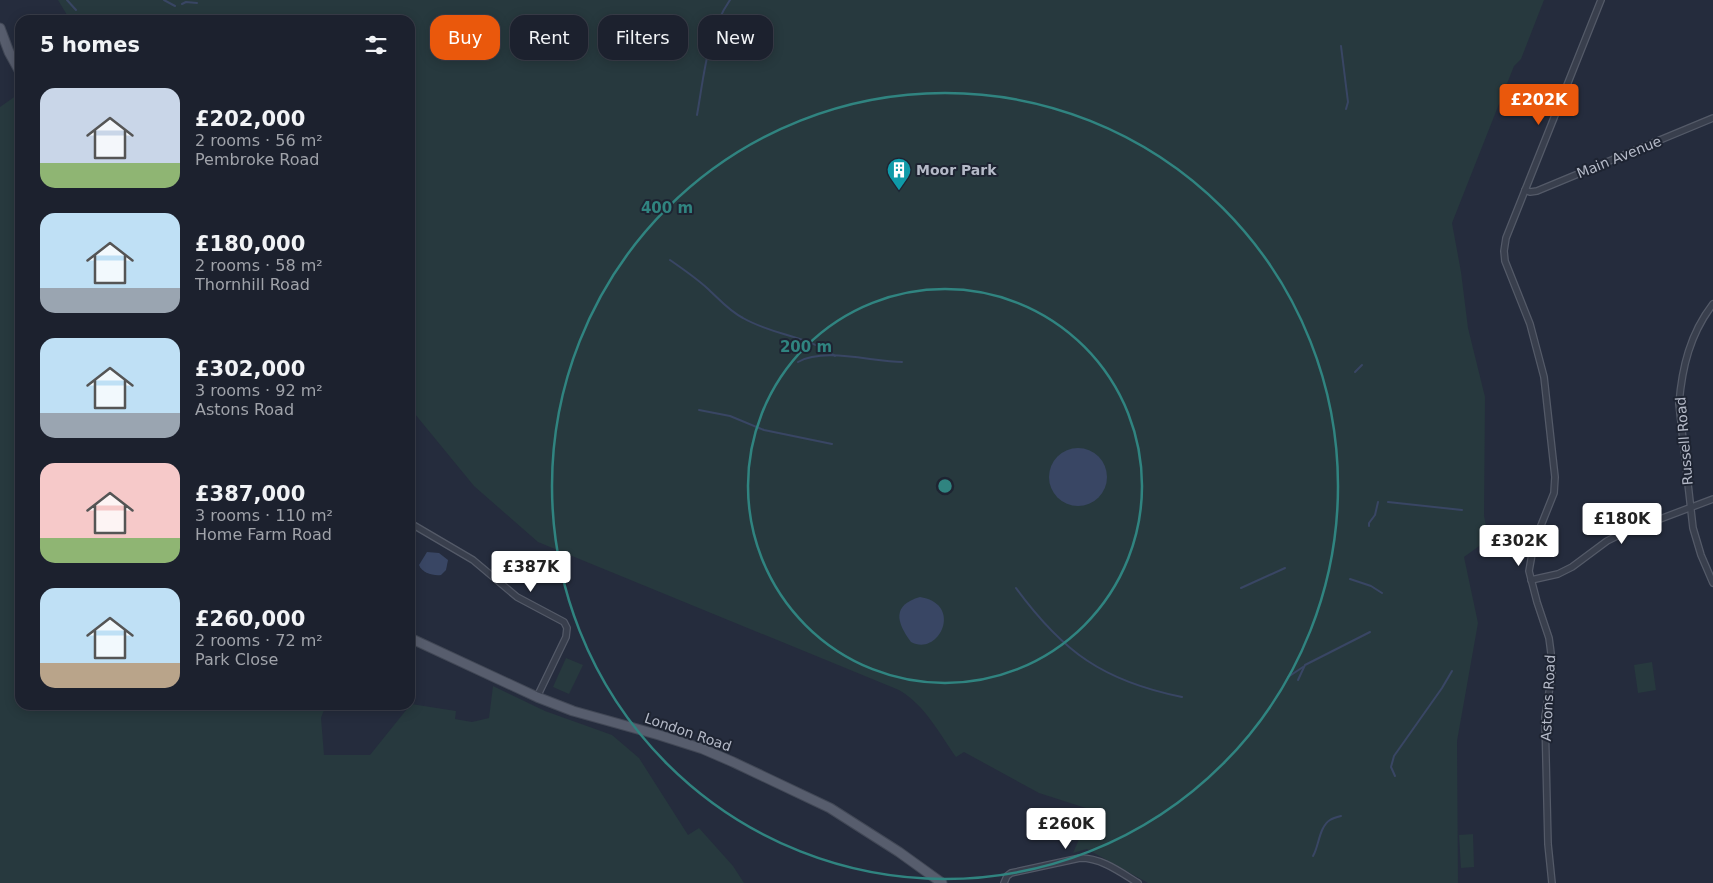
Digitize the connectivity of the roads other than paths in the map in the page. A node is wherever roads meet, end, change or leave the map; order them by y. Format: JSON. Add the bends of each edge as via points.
{"nodes":[{"id":1,"x":1601,"y":0,"type":"edge"},
{"id":2,"x":0,"y":28,"type":"edge"},
{"id":3,"x":15,"y":63,"type":"edge"},
{"id":4,"x":1713,"y":118,"type":"edge"},
{"id":5,"x":1525,"y":190,"type":"junction"},
{"id":6,"x":1713,"y":304,"type":"edge"},
{"id":7,"x":1713,"y":499,"type":"edge"},
{"id":8,"x":1690,"y":508,"type":"junction"},
{"id":9,"x":415,"y":526,"type":"edge"},
{"id":10,"x":1531,"y":580,"type":"junction"},
{"id":11,"x":1713,"y":583,"type":"edge"},
{"id":12,"x":415,"y":640,"type":"edge"},
{"id":13,"x":537,"y":697,"type":"junction"},
{"id":14,"x":942,"y":883,"type":"edge"},
{"id":15,"x":1004,"y":883,"type":"edge"},
{"id":16,"x":1138,"y":883,"type":"edge"},
{"id":17,"x":1552,"y":883,"type":"edge"}],
"edges":[{"from":1,"to":5,"type":"street"},
{"from":2,"to":3,"type":"main road"},
{"from":4,"to":5,"type":"street","name":"Main Avenue","via":[[1537,191]]},
{"from":5,"to":10,"type":"street","name":"Astons Road","via":[[1506,238],[1504,257],[1530,324],[1544,377],[1554,469],[1554,494],[1531,554]]},
{"from":6,"to":8,"type":"street","name":"Russell Road","via":[[1694,334],[1681,384],[1680,426]]},
{"from":7,"to":8,"type":"street"},
{"from":8,"to":10,"type":"street","via":[[1607,541],[1558,574]]},
{"from":8,"to":11,"type":"street","name":"Russell Road","via":[[1700,555]]},
{"from":9,"to":13,"type":"street","via":[[478,563],[516,597],[564,622],[566,637]]},
{"from":10,"to":17,"type":"street","name":"Astons Road","via":[[1551,652],[1552,674],[1545,717]]},
{"from":12,"to":13,"type":"main road","name":"London Road"},
{"from":13,"to":14,"type":"main road","name":"London Road","via":[[573,711],[703,749],[733,762],[830,808]]},
{"from":15,"to":16,"type":"street","via":[[1011,873],[1089,858]]}]}
